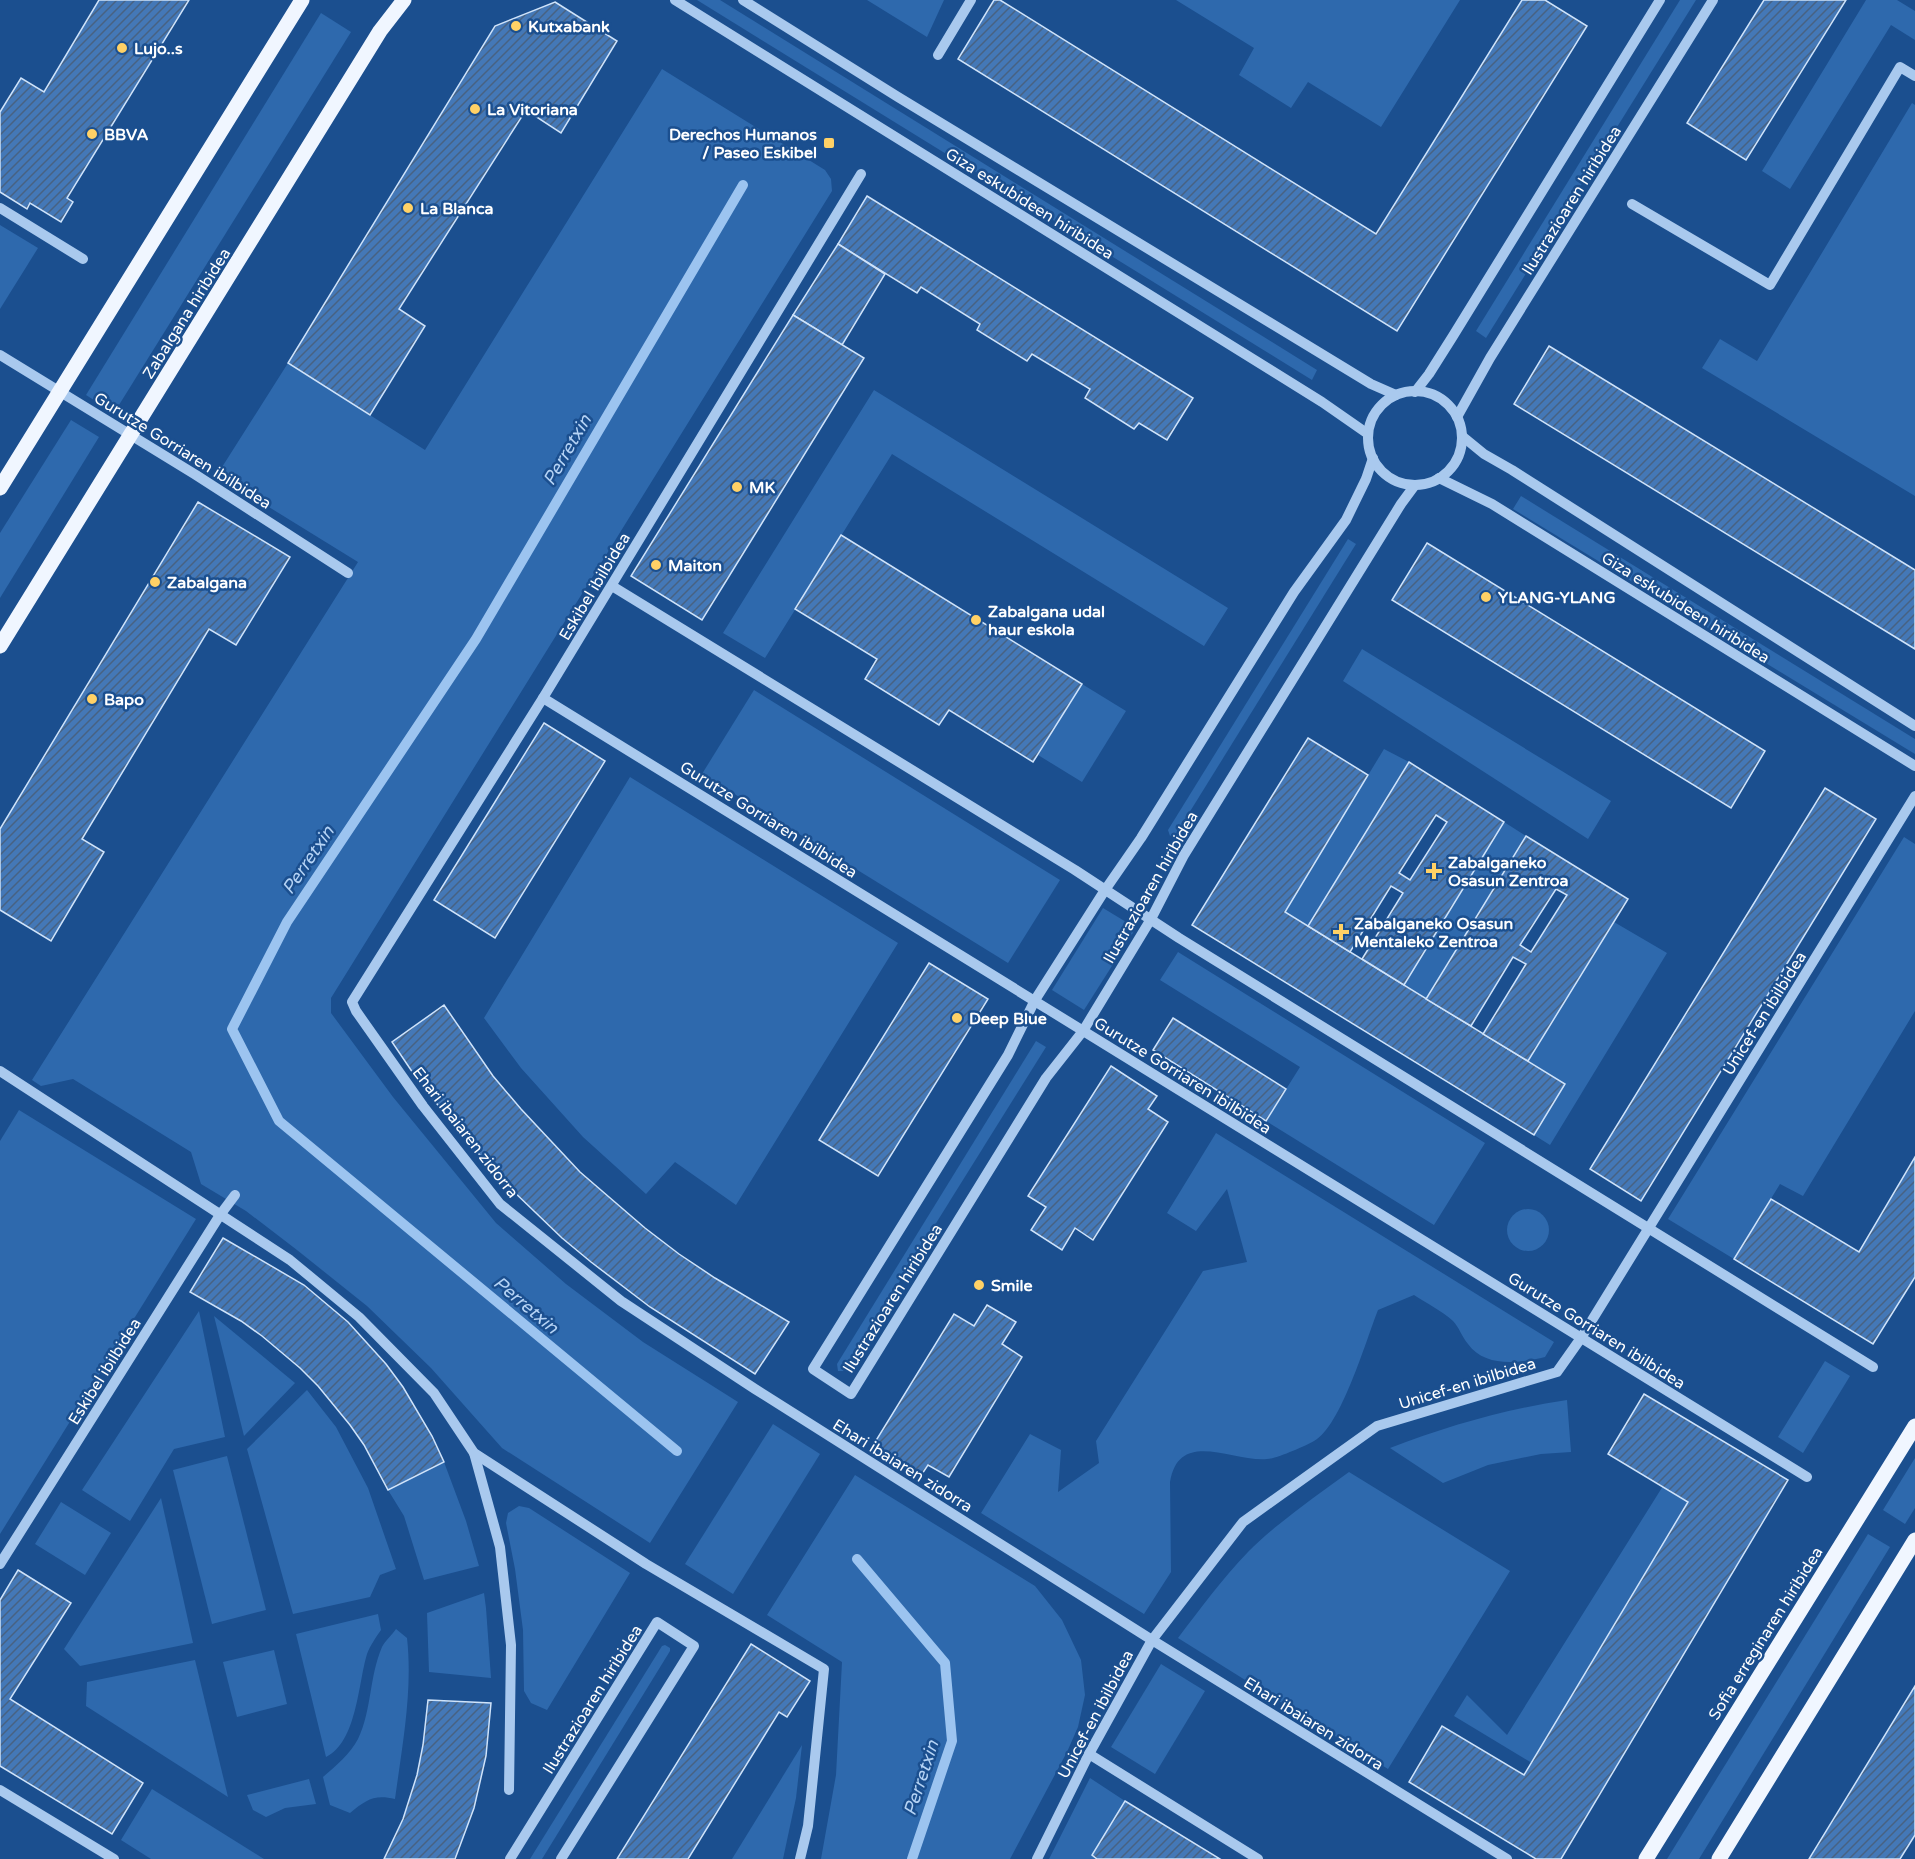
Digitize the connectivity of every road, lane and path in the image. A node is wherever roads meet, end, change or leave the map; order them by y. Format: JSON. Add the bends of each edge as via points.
{"nodes":[{"id":1,"x":302,"y":0,"type":"edge"},
{"id":2,"x":404,"y":0,"type":"edge"},
{"id":3,"x":675,"y":0,"type":"edge"},
{"id":4,"x":743,"y":0,"type":"edge"},
{"id":5,"x":971,"y":0,"type":"edge"},
{"id":6,"x":1660,"y":0,"type":"edge"},
{"id":7,"x":1713,"y":0,"type":"edge"},
{"id":8,"x":938,"y":55,"type":"dead end"},
{"id":9,"x":1915,"y":76,"type":"edge"},
{"id":10,"x":861,"y":174,"type":"dead end"},
{"id":11,"x":1632,"y":204,"type":"dead end"},
{"id":12,"x":0,"y":208,"type":"edge"},
{"id":13,"x":83,"y":259,"type":"dead end"},
{"id":14,"x":0,"y":355,"type":"edge"},
{"id":15,"x":60,"y":392,"type":"junction"},
{"id":16,"x":1414,"y":392,"type":"junction"},
{"id":17,"x":1396,"y":395,"type":"junction"},
{"id":18,"x":1457,"y":417,"type":"junction"},
{"id":19,"x":1368,"y":434,"type":"junction"},
{"id":20,"x":132,"y":435,"type":"junction"},
{"id":21,"x":1462,"y":436,"type":"junction"},
{"id":22,"x":1373,"y":458,"type":"junction"},
{"id":23,"x":1439,"y":478,"type":"junction"},
{"id":24,"x":1415,"y":485,"type":"junction"},
{"id":25,"x":0,"y":488,"type":"edge"},
{"id":26,"x":348,"y":573,"type":"dead end"},
{"id":27,"x":612,"y":586,"type":"junction"},
{"id":28,"x":0,"y":646,"type":"edge"},
{"id":29,"x":543,"y":698,"type":"junction"},
{"id":30,"x":1915,"y":726,"type":"edge"},
{"id":31,"x":1915,"y":766,"type":"edge"},
{"id":32,"x":1915,"y":796,"type":"edge"},
{"id":33,"x":1105,"y":890,"type":"junction"},
{"id":34,"x":1151,"y":919,"type":"junction"},
{"id":35,"x":1035,"y":1000,"type":"junction"},
{"id":36,"x":356,"y":1011,"type":"joint"},
{"id":37,"x":1083,"y":1031,"type":"junction"},
{"id":38,"x":0,"y":1071,"type":"edge"},
{"id":39,"x":235,"y":1195,"type":"dead end"},
{"id":40,"x":220,"y":1215,"type":"junction"},
{"id":41,"x":1648,"y":1229,"type":"junction"},
{"id":42,"x":1581,"y":1338,"type":"junction"},
{"id":43,"x":1873,"y":1367,"type":"dead end"},
{"id":44,"x":1915,"y":1426,"type":"edge"},
{"id":45,"x":474,"y":1453,"type":"junction"},
{"id":46,"x":1807,"y":1477,"type":"dead end"},
{"id":47,"x":1915,"y":1540,"type":"edge"},
{"id":48,"x":0,"y":1564,"type":"edge"},
{"id":49,"x":1152,"y":1640,"type":"junction"},
{"id":50,"x":1089,"y":1754,"type":"junction"},
{"id":51,"x":0,"y":1790,"type":"edge"},
{"id":52,"x":509,"y":1790,"type":"dead end"},
{"id":53,"x":114,"y":1859,"type":"edge"},
{"id":54,"x":510,"y":1859,"type":"edge"},
{"id":55,"x":561,"y":1859,"type":"edge"},
{"id":56,"x":800,"y":1859,"type":"edge"},
{"id":57,"x":1037,"y":1859,"type":"edge"},
{"id":58,"x":1258,"y":1859,"type":"edge"},
{"id":59,"x":1507,"y":1859,"type":"edge"},
{"id":60,"x":1646,"y":1859,"type":"edge"},
{"id":61,"x":1719,"y":1859,"type":"edge"}],
"edges":[{"from":1,"to":15,"type":"main road"},
{"from":2,"to":20,"type":"main road","name":"Zabalgana hiribidea","via":[[380,31]]},
{"from":3,"to":19,"type":"street","name":"Giza eskubideen hiribidea"},
{"from":4,"to":17,"type":"street","name":"Giza eskubideen hiribidea","via":[[957,134],[1371,384]]},
{"from":5,"to":8,"type":"street"},
{"from":6,"to":16,"type":"street","name":"Ilustrazioaren hiribidea","via":[[1453,336]]},
{"from":7,"to":18,"type":"street","name":"Ilustrazioaren hiribidea"},
{"from":9,"to":11,"type":"street","via":[[1900,67],[1770,285]]},
{"from":10,"to":27,"type":"street","name":"Eskibel ibilbidea"},
{"from":12,"to":13,"type":"street"},
{"from":14,"to":15,"type":"street","name":"Gurutze Gorriaren ibilbidea"},
{"from":15,"to":20,"type":"street","name":"Gurutze Gorriaren ibilbidea"},
{"from":15,"to":25,"type":"main road"},
{"from":16,"to":17,"type":"street"},
{"from":16,"to":18,"type":"street","via":[[1443,401]]},
{"from":17,"to":19,"type":"street","via":[[1377,411]]},
{"from":18,"to":21,"type":"street"},
{"from":19,"to":22,"type":"street"},
{"from":20,"to":26,"type":"street","name":"Gurutze Gorriaren ibilbidea"},
{"from":20,"to":28,"type":"main road","name":"Zabalgana hiribidea"},
{"from":21,"to":23,"type":"street","via":[[1456,461]]},
{"from":21,"to":30,"type":"street","name":"Giza eskubideen hiribidea","via":[[1484,454]]},
{"from":22,"to":24,"type":"street","via":[[1394,480]]},
{"from":22,"to":33,"type":"street","name":"Ilustrazioaren hiribidea","via":[[1346,520],[1294,592]]},
{"from":23,"to":24,"type":"street"},
{"from":23,"to":31,"type":"street","name":"Giza eskubideen hiribidea","via":[[1492,504]]},
{"from":24,"to":34,"type":"street","name":"Ilustrazioaren hiribidea","via":[[1184,855]]},
{"from":27,"to":29,"type":"street","name":"Eskibel ibilbidea"},
{"from":27,"to":33,"type":"street"},
{"from":29,"to":35,"type":"street","name":"Gurutze Gorriaren ibilbidea"},
{"from":29,"to":36,"type":"street","name":"Eskibel ibilbidea","via":[[352,1002]]},
{"from":32,"to":41,"type":"street","name":"Unicef-en ibilbidea"},
{"from":33,"to":34,"type":"street"},
{"from":33,"to":35,"type":"street","name":"Ilustrazioaren hiribidea"},
{"from":34,"to":37,"type":"street","name":"Ilustrazioaren hiribidea"},
{"from":34,"to":41,"type":"street"},
{"from":35,"to":37,"type":"street","name":"Gurutze Gorriaren ibilbidea"},
{"from":35,"to":37,"type":"street","name":"Ilustrazioaren hiribidea","via":[[1008,1055],[813,1369],[851,1394],[1046,1078]]},
{"from":36,"to":49,"type":"street","name":"Ehari ibaiaren zidorra","via":[[423,1106],[500,1204],[621,1301]]},
{"from":37,"to":42,"type":"street","name":"Gurutze Gorriaren ibilbidea"},
{"from":38,"to":40,"type":"street"},
{"from":39,"to":40,"type":"street","name":"Eskibel ibilbidea"},
{"from":40,"to":45,"type":"street","via":[[290,1260],[359,1317],[434,1393]]},
{"from":40,"to":48,"type":"street","name":"Eskibel ibilbidea"},
{"from":41,"to":42,"type":"street","name":"Unicef-en ibilbidea"},
{"from":41,"to":43,"type":"street"},
{"from":42,"to":46,"type":"street","name":"Gurutze Gorriaren ibilbidea"},
{"from":42,"to":49,"type":"street","name":"Unicef-en ibilbidea","via":[[1557,1372],[1377,1426],[1243,1522]]},
{"from":44,"to":60,"type":"main road","name":"Sofia erreginaren hiribidea"},
{"from":45,"to":52,"type":"street","via":[[500,1547],[512,1645]]},
{"from":45,"to":56,"type":"street","via":[[646,1564],[824,1669],[808,1826]]},
{"from":47,"to":61,"type":"main road"},
{"from":49,"to":50,"type":"street","name":"Unicef-en ibilbidea"},
{"from":49,"to":59,"type":"street","name":"Ehari ibaiaren zidorra"},
{"from":50,"to":57,"type":"street","name":"Unicef-en ibilbidea"},
{"from":50,"to":58,"type":"street"},
{"from":51,"to":53,"type":"street"},
{"from":54,"to":55,"type":"street","name":"Ilustrazioaren hiribidea","via":[[657,1622],[694,1646]]}]}
